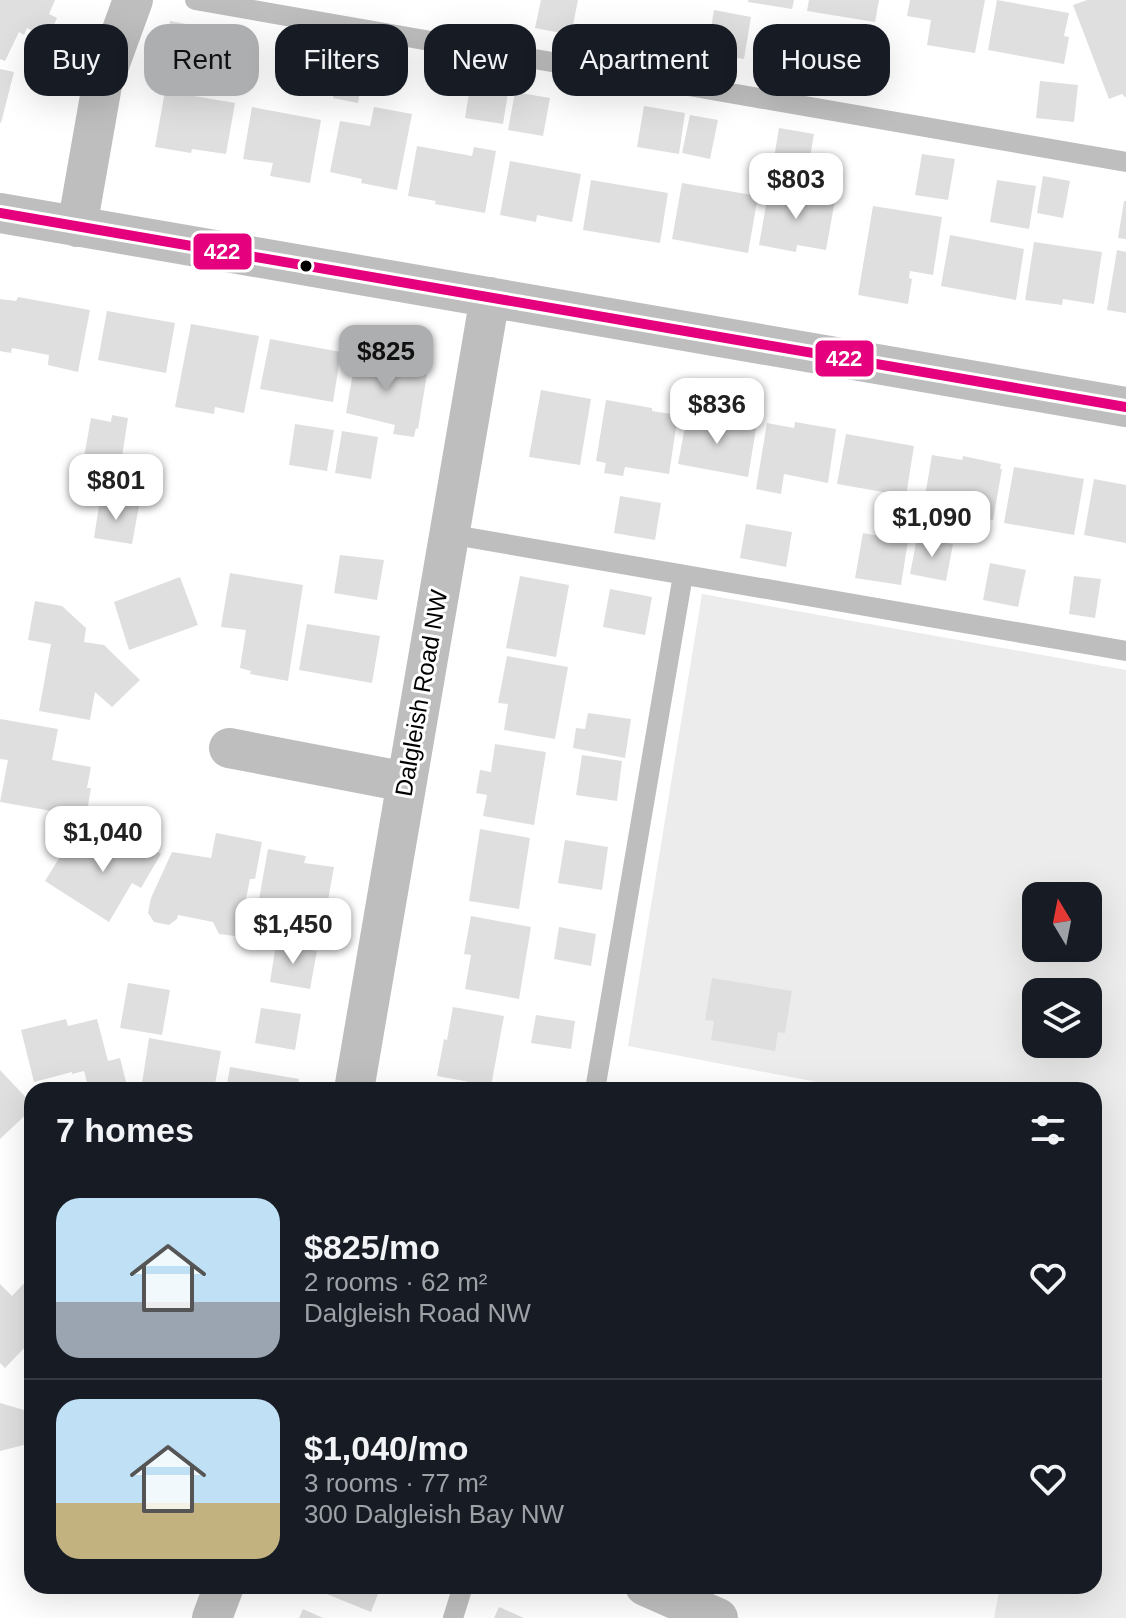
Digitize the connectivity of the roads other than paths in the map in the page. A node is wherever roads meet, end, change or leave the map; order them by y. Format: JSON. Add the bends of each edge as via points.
{"nodes":[{"id":1,"x":133,"y":0,"type":"edge"},
{"id":2,"x":195,"y":0,"type":"edge"},
{"id":3,"x":1126,"y":162,"type":"edge"},
{"id":4,"x":0,"y":213,"type":"edge"},
{"id":5,"x":77,"y":227,"type":"junction"},
{"id":6,"x":490,"y":297,"type":"junction"},
{"id":7,"x":1126,"y":407,"type":"edge"},
{"id":8,"x":448,"y":534,"type":"junction"},
{"id":9,"x":683,"y":575,"type":"junction"},
{"id":10,"x":1126,"y":651,"type":"edge"},
{"id":11,"x":229,"y":748,"type":"dead end"},
{"id":12,"x":406,"y":782,"type":"junction"},
{"id":13,"x":355,"y":1082,"type":"edge"},
{"id":14,"x":596,"y":1082,"type":"edge"},
{"id":15,"x":221,"y":1594,"type":"edge"},
{"id":16,"x":460,"y":1594,"type":"edge"},
{"id":17,"x":663,"y":1594,"type":"edge"},
{"id":18,"x":212,"y":1618,"type":"edge"},
{"id":19,"x":453,"y":1618,"type":"edge"},
{"id":20,"x":718,"y":1618,"type":"edge"}],
"edges":[{"from":1,"to":5,"type":"street","via":[[102,85]]},
{"from":2,"to":3,"type":"lane"},
{"from":4,"to":5,"type":"street"},
{"from":5,"to":6,"type":"street"},
{"from":6,"to":7,"type":"street"},
{"from":6,"to":8,"type":"street","name":"Dalgleish Road NW"},
{"from":8,"to":9,"type":"lane"},
{"from":8,"to":12,"type":"street","name":"Dalgleish Road NW"},
{"from":9,"to":10,"type":"lane"},
{"from":9,"to":14,"type":"lane"},
{"from":11,"to":12,"type":"street"},
{"from":12,"to":13,"type":"street","name":"Dalgleish Road NW"},
{"from":15,"to":18,"type":"street"},
{"from":16,"to":19,"type":"lane"},
{"from":17,"to":20,"type":"street"}]}
